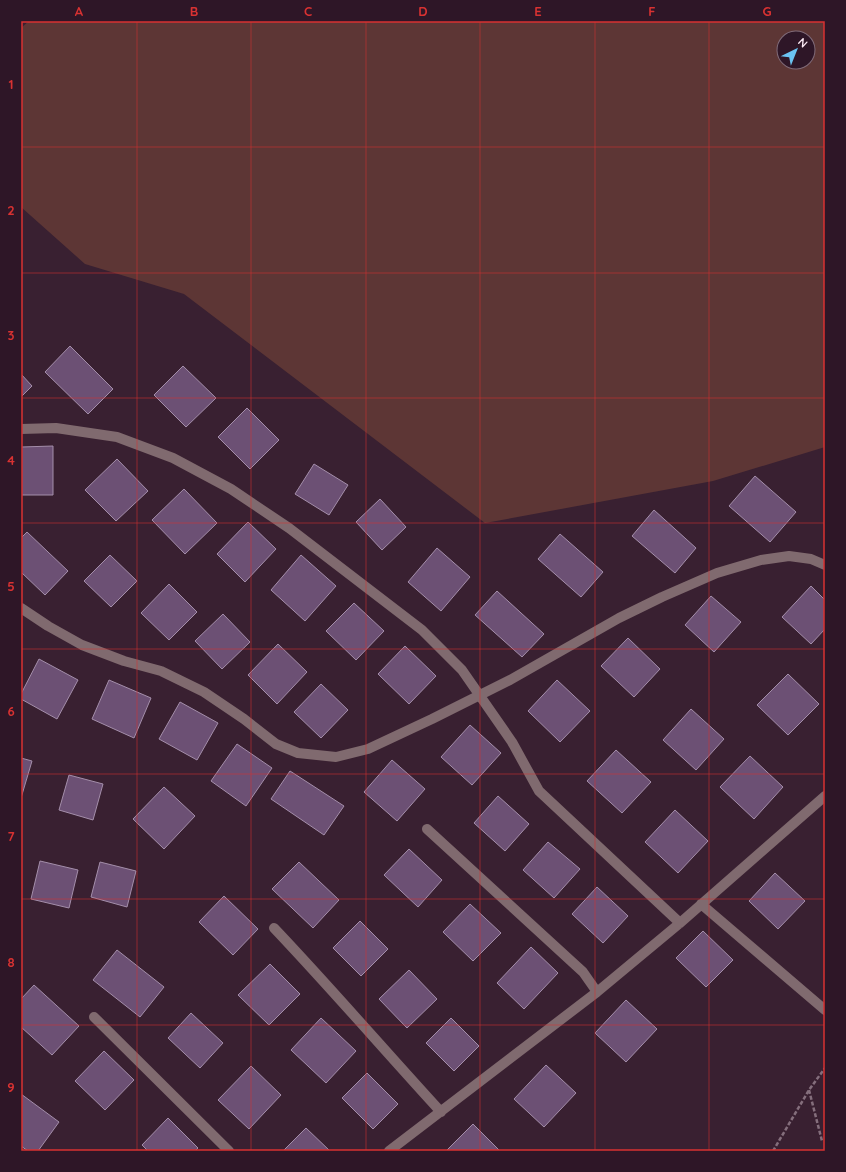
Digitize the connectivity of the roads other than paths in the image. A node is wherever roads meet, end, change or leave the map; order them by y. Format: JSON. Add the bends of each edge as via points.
{"nodes":[{"id":1,"x":21,"y":429,"type":"edge"},
{"id":2,"x":825,"y":565,"type":"edge"},
{"id":3,"x":21,"y":608,"type":"edge"},
{"id":4,"x":479,"y":695,"type":"junction"},
{"id":5,"x":825,"y":796,"type":"edge"},
{"id":6,"x":427,"y":829,"type":"dead end"},
{"id":7,"x":701,"y":904,"type":"junction"},
{"id":8,"x":680,"y":923,"type":"junction"},
{"id":9,"x":274,"y":928,"type":"dead end"},
{"id":10,"x":598,"y":992,"type":"junction"},
{"id":11,"x":825,"y":1010,"type":"edge"},
{"id":12,"x":94,"y":1017,"type":"dead end"},
{"id":13,"x":441,"y":1112,"type":"junction"},
{"id":14,"x":229,"y":1151,"type":"edge"},
{"id":15,"x":389,"y":1151,"type":"edge"}],
"edges":[{"from":1,"to":4,"type":"lane","via":[[56,428],[117,437],[173,458],[231,489],[289,528],[422,630],[462,670]]},
{"from":2,"to":4,"type":"lane","via":[[811,559],[789,556],[762,560],[717,573],[619,618]]},
{"from":3,"to":4,"type":"lane","via":[[82,645],[124,661],[161,671],[204,692],[276,744],[298,753],[336,756],[368,749]]},
{"from":4,"to":8,"type":"lane","via":[[512,742],[539,791]]},
{"from":5,"to":7,"type":"lane"},
{"from":6,"to":10,"type":"lane","via":[[583,972]]},
{"from":7,"to":8,"type":"lane"},
{"from":7,"to":11,"type":"lane"},
{"from":8,"to":10,"type":"lane"},
{"from":9,"to":13,"type":"lane"},
{"from":10,"to":13,"type":"lane"},
{"from":12,"to":14,"type":"lane"},
{"from":13,"to":15,"type":"lane"}]}
